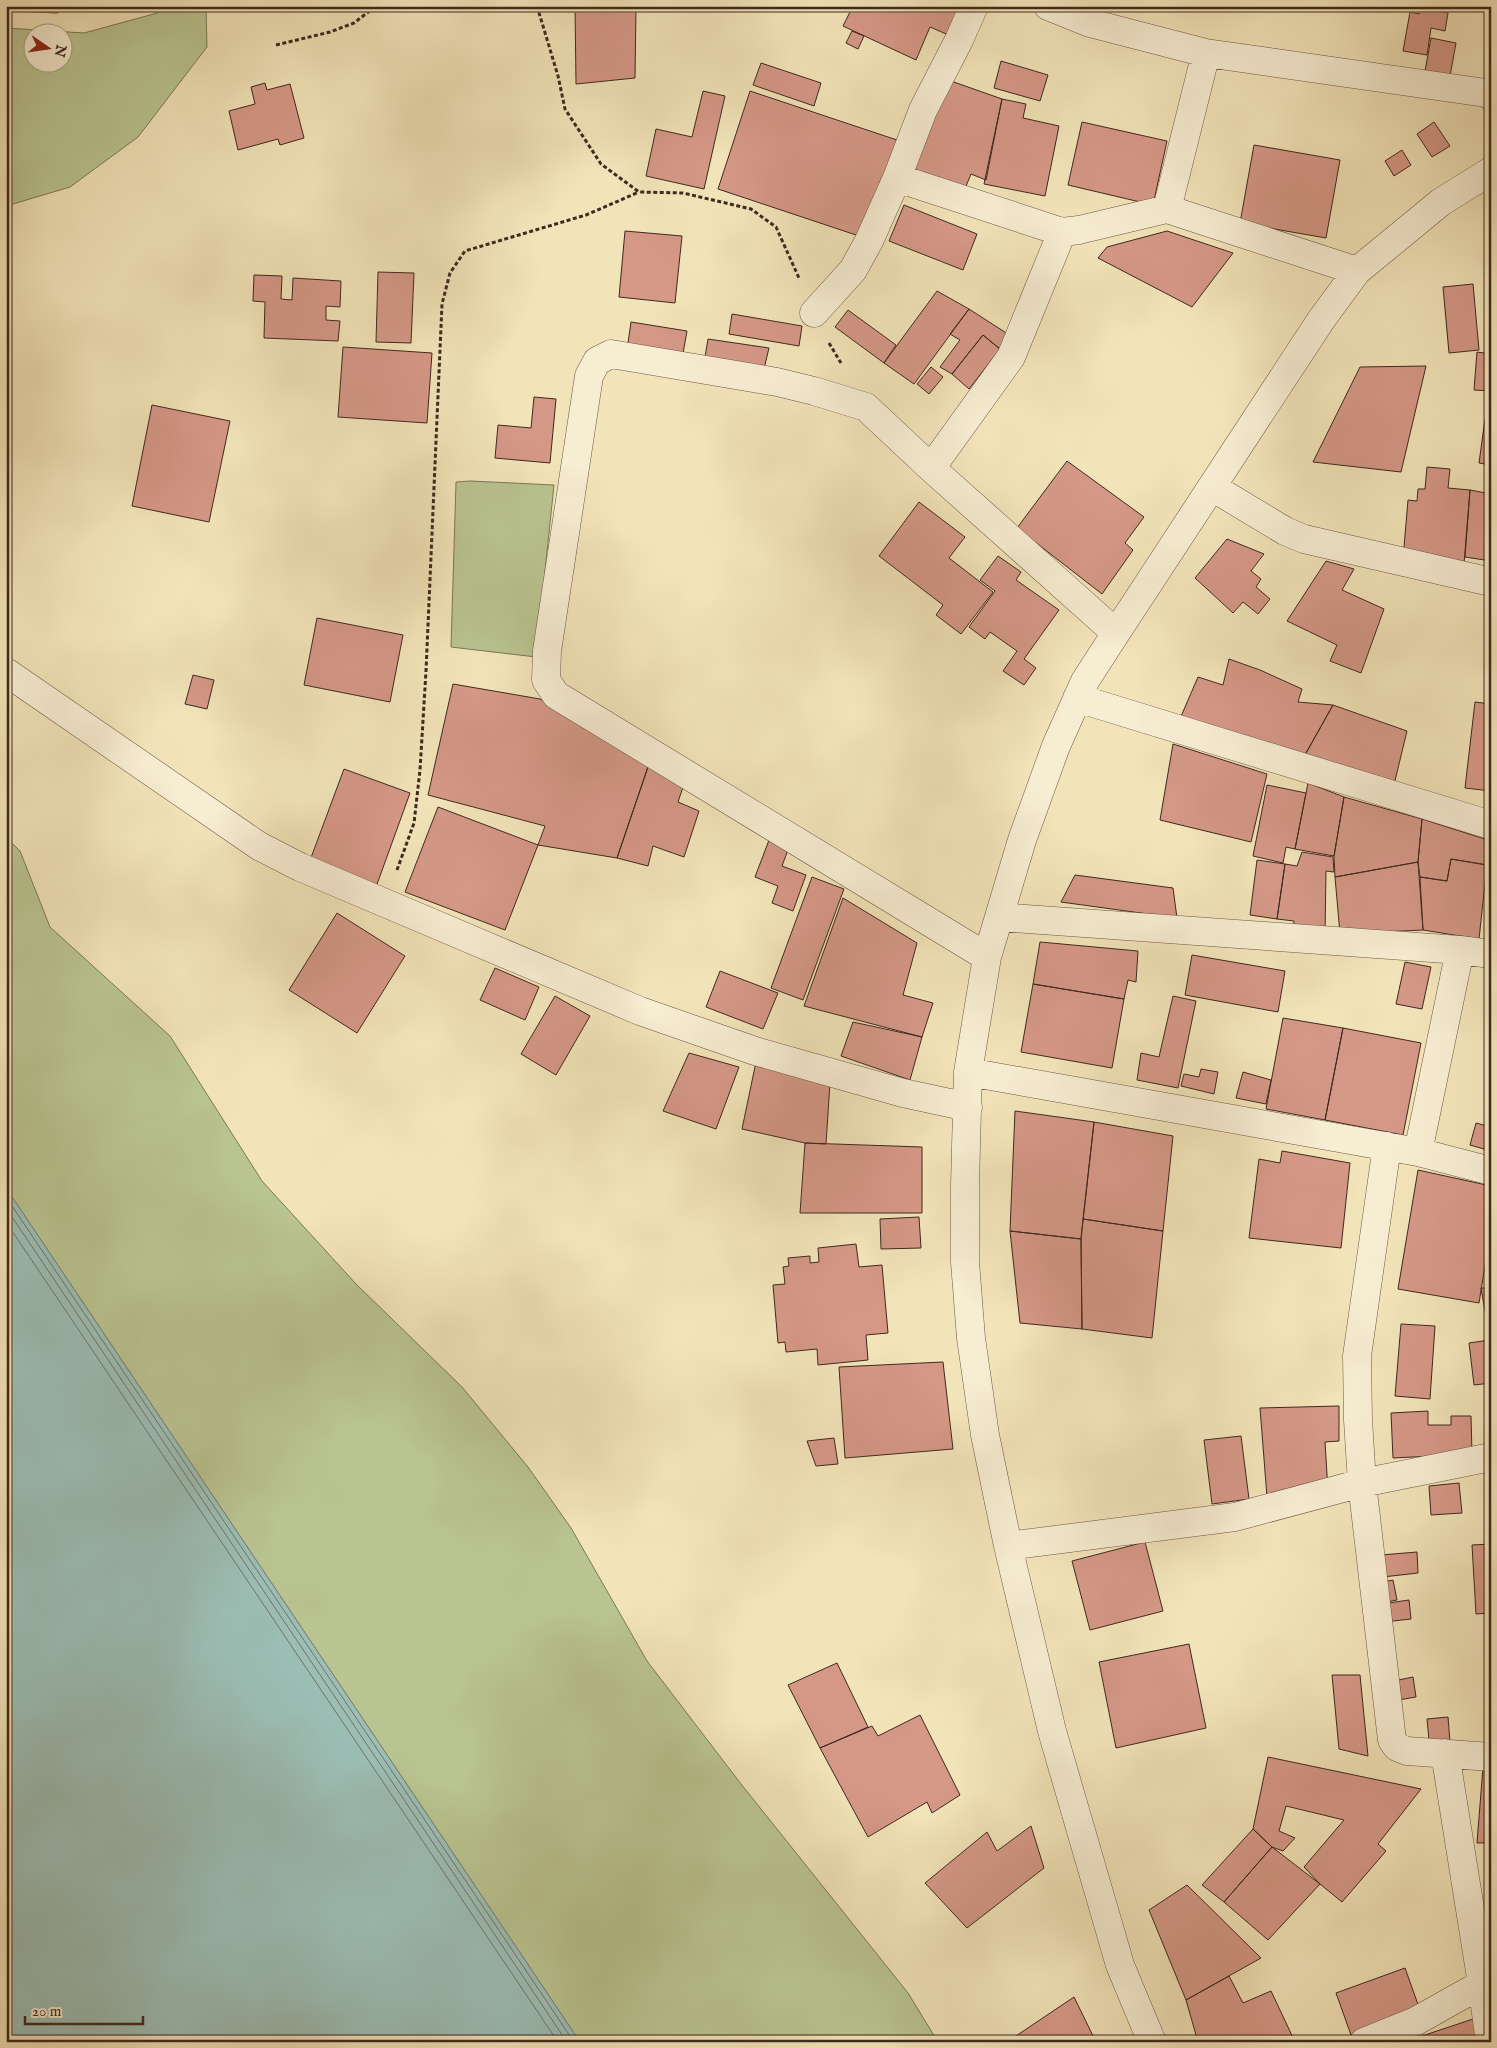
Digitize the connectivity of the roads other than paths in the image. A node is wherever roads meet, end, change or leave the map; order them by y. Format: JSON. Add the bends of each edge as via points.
{"nodes":[{"id":1,"x":974,"y":6,"type":"edge"},
{"id":2,"x":1048,"y":6,"type":"edge"},
{"id":3,"x":1092,"y":15,"type":"edge"},
{"id":4,"x":1206,"y":53,"type":"junction"},
{"id":5,"x":1491,"y":96,"type":"edge"},
{"id":6,"x":1491,"y":171,"type":"edge"},
{"id":7,"x":897,"y":178,"type":"junction"},
{"id":8,"x":1168,"y":209,"type":"junction"},
{"id":9,"x":1062,"y":232,"type":"junction"},
{"id":10,"x":1357,"y":271,"type":"junction"},
{"id":11,"x":814,"y":313,"type":"road end"},
{"id":12,"x":932,"y":468,"type":"junction"},
{"id":13,"x":1212,"y":487,"type":"junction"},
{"id":14,"x":1491,"y":582,"type":"edge"},
{"id":15,"x":1116,"y":633,"type":"junction"},
{"id":16,"x":6,"y":672,"type":"edge"},
{"id":17,"x":1077,"y":698,"type":"junction"},
{"id":18,"x":1491,"y":824,"type":"edge"},
{"id":19,"x":999,"y":917,"type":"junction"},
{"id":20,"x":1460,"y":950,"type":"junction"},
{"id":21,"x":1491,"y":954,"type":"edge"},
{"id":22,"x":988,"y":957,"type":"junction"},
{"id":23,"x":968,"y":1072,"type":"junction"},
{"id":24,"x":968,"y":1108,"type":"junction"},
{"id":25,"x":1387,"y":1146,"type":"junction"},
{"id":26,"x":1418,"y":1152,"type":"junction"},
{"id":27,"x":1491,"y":1171,"type":"edge"},
{"id":28,"x":1491,"y":1457,"type":"edge"},
{"id":29,"x":1362,"y":1483,"type":"junction"},
{"id":30,"x":1008,"y":1546,"type":"junction"},
{"id":31,"x":1446,"y":1753,"type":"junction"},
{"id":32,"x":1491,"y":1757,"type":"edge"},
{"id":33,"x":1487,"y":1983,"type":"edge"},
{"id":34,"x":1152,"y":2042,"type":"edge"},
{"id":35,"x":1364,"y":2042,"type":"edge"},
{"id":36,"x":1490,"y":2042,"type":"edge"}],
"edges":[{"from":1,"to":7,"type":"street","via":[[923,110]]},
{"from":2,"to":3,"type":"street"},
{"from":3,"to":4,"type":"street"},
{"from":4,"to":5,"type":"street"},
{"from":4,"to":8,"type":"street"},
{"from":6,"to":10,"type":"street","via":[[1442,202]]},
{"from":7,"to":9,"type":"street"},
{"from":7,"to":11,"type":"street","via":[[853,270]]},
{"from":8,"to":9,"type":"street"},
{"from":8,"to":10,"type":"street"},
{"from":9,"to":12,"type":"street","via":[[1011,356]]},
{"from":10,"to":13,"type":"street","via":[[1321,320]]},
{"from":12,"to":15,"type":"street"},
{"from":12,"to":22,"type":"street","via":[[866,407],[777,382],[611,354],[597,361],[589,376],[547,651],[546,680],[556,696]]},
{"from":13,"to":14,"type":"street","via":[[1304,539]]},
{"from":13,"to":15,"type":"street"},
{"from":15,"to":17,"type":"street"},
{"from":16,"to":24,"type":"street","via":[[259,846],[300,868],[640,1011],[755,1051]]},
{"from":17,"to":18,"type":"street"},
{"from":17,"to":19,"type":"street","via":[[1022,840]]},
{"from":19,"to":20,"type":"street"},
{"from":19,"to":22,"type":"street"},
{"from":20,"to":21,"type":"street"},
{"from":20,"to":26,"type":"street"},
{"from":22,"to":23,"type":"street"},
{"from":23,"to":24,"type":"street"},
{"from":23,"to":25,"type":"street"},
{"from":24,"to":30,"type":"street","via":[[965,1262],[971,1338],[985,1435]]},
{"from":25,"to":26,"type":"street"},
{"from":25,"to":29,"type":"street","via":[[1357,1356]]},
{"from":26,"to":27,"type":"street"},
{"from":28,"to":29,"type":"street"},
{"from":29,"to":30,"type":"street","via":[[1235,1517]]},
{"from":29,"to":31,"type":"street","via":[[1392,1740],[1398,1748],[1407,1751]]},
{"from":30,"to":34,"type":"street","via":[[1052,1731],[1085,1849],[1120,1965]]},
{"from":31,"to":32,"type":"street"},
{"from":31,"to":33,"type":"street"},
{"from":33,"to":35,"type":"street","via":[[1416,2021]]},
{"from":33,"to":36,"type":"street"}]}
